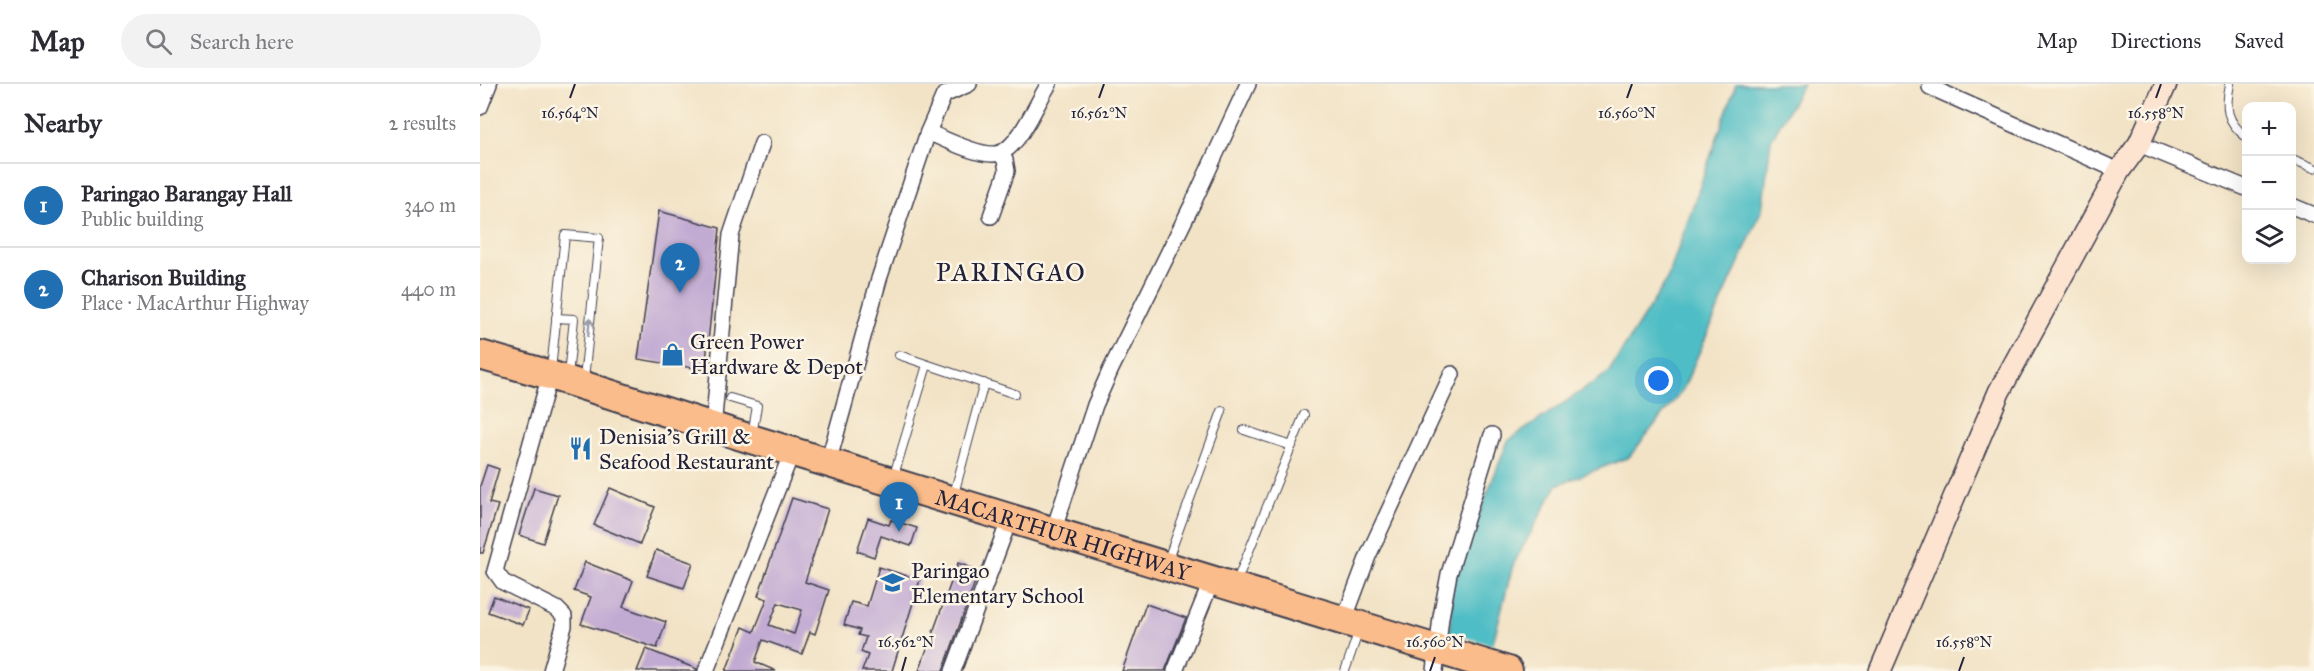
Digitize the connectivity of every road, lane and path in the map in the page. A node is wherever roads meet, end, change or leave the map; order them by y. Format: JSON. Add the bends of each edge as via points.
{"nodes":[{"id":1,"x":489,"y":84,"type":"edge"},
{"id":2,"x":969,"y":84,"type":"edge"},
{"id":3,"x":1049,"y":84,"type":"edge"},
{"id":4,"x":1248,"y":84,"type":"edge"},
{"id":5,"x":2166,"y":84,"type":"edge"},
{"id":6,"x":2230,"y":84,"type":"edge"},
{"id":7,"x":1930,"y":87,"type":"dead end"},
{"id":8,"x":480,"y":107,"type":"edge"},
{"id":9,"x":928,"y":132,"type":"junction"},
{"id":10,"x":2242,"y":133,"type":"edge"},
{"id":11,"x":762,"y":143,"type":"dead end"},
{"id":12,"x":2139,"y":144,"type":"junction"},
{"id":13,"x":1000,"y":153,"type":"junction"},
{"id":14,"x":2296,"y":161,"type":"edge"},
{"id":15,"x":2314,"y":168,"type":"edge"},
{"id":16,"x":2119,"y":171,"type":"junction"},
{"id":17,"x":2242,"y":186,"type":"edge"},
{"id":18,"x":2296,"y":208,"type":"edge"},
{"id":19,"x":2314,"y":215,"type":"edge"},
{"id":20,"x":991,"y":216,"type":"dead end"},
{"id":21,"x":556,"y":318,"type":"junction"},
{"id":22,"x":480,"y":355,"type":"edge"},
{"id":23,"x":899,"y":355,"type":"dead end"},
{"id":24,"x":927,"y":365,"type":"junction"},
{"id":25,"x":1452,"y":374,"type":"dead end"},
{"id":26,"x":567,"y":380,"type":"junction"},
{"id":27,"x":984,"y":383,"type":"junction"},
{"id":28,"x":1015,"y":394,"type":"dead end"},
{"id":29,"x":730,"y":398,"type":"dead end"},
{"id":30,"x":1222,"y":411,"type":"dead end"},
{"id":31,"x":1304,"y":415,"type":"dead end"},
{"id":32,"x":713,"y":428,"type":"junction"},
{"id":33,"x":1244,"y":430,"type":"dead end"},
{"id":34,"x":1492,"y":435,"type":"dead end"},
{"id":35,"x":751,"y":440,"type":"junction"},
{"id":36,"x":1292,"y":446,"type":"junction"},
{"id":37,"x":792,"y":452,"type":"junction"},
{"id":38,"x":828,"y":463,"type":"junction"},
{"id":39,"x":894,"y":483,"type":"junction"},
{"id":40,"x":954,"y":501,"type":"junction"},
{"id":41,"x":1010,"y":518,"type":"junction"},
{"id":42,"x":1053,"y":532,"type":"junction"},
{"id":43,"x":1165,"y":566,"type":"junction"},
{"id":44,"x":1224,"y":584,"type":"junction"},
{"id":45,"x":1352,"y":623,"type":"junction"},
{"id":46,"x":1439,"y":658,"type":"edge"},
{"id":47,"x":551,"y":671,"type":"edge"},
{"id":48,"x":706,"y":671,"type":"edge"},
{"id":49,"x":953,"y":671,"type":"edge"},
{"id":50,"x":1175,"y":671,"type":"edge"},
{"id":51,"x":1345,"y":671,"type":"edge"},
{"id":52,"x":1508,"y":671,"type":"edge"},
{"id":53,"x":1880,"y":671,"type":"edge"}],
"edges":[{"from":1,"to":8,"type":"street"},
{"from":2,"to":9,"type":"street","via":[[944,95]]},
{"from":3,"to":13,"type":"street","via":[[1021,132]]},
{"from":4,"to":42,"type":"street","via":[[1103,387]]},
{"from":5,"to":12,"type":"street"},
{"from":6,"to":10,"type":"lane","via":[[2228,115]]},
{"from":7,"to":16,"type":"street"},
{"from":9,"to":13,"type":"street","via":[[972,150]]},
{"from":9,"to":38,"type":"street","via":[[879,279]]},
{"from":11,"to":32,"type":"street","via":[[731,235]]},
{"from":12,"to":16,"type":"street"},
{"from":12,"to":17,"type":"street"},
{"from":13,"to":20,"type":"street","via":[[1007,171]]},
{"from":14,"to":15,"type":"lane"},
{"from":16,"to":53,"type":"street","via":[[1999,392]]},
{"from":18,"to":19,"type":"street"},
{"from":21,"to":26,"type":"lane"},
{"from":21,"to":26,"type":"lane","via":[[574,319]]},
{"from":26,"to":21,"type":"lane","one_way":true,"via":[[599,238],[566,235]]},
{"from":22,"to":26,"type":"highway","name":"MACARTHUR HIGHWAY"},
{"from":23,"to":24,"type":"lane"},
{"from":24,"to":27,"type":"lane"},
{"from":24,"to":39,"type":"lane","via":[[894,470]]},
{"from":25,"to":45,"type":"street","via":[[1368,556]]},
{"from":26,"to":32,"type":"highway","name":"MACARTHUR HIGHWAY"},
{"from":26,"to":47,"type":"street","via":[[495,571],[503,582],[564,616]]},
{"from":27,"to":28,"type":"lane"},
{"from":27,"to":40,"type":"lane"},
{"from":29,"to":35,"type":"lane","via":[[757,406]]},
{"from":30,"to":43,"type":"lane"},
{"from":31,"to":36,"type":"lane"},
{"from":32,"to":35,"type":"highway","name":"MACARTHUR HIGHWAY"},
{"from":33,"to":36,"type":"lane"},
{"from":34,"to":46,"type":"street","via":[[1449,574]]},
{"from":35,"to":37,"type":"highway","name":"MACARTHUR HIGHWAY"},
{"from":36,"to":44,"type":"lane"},
{"from":37,"to":38,"type":"highway","name":"MACARTHUR HIGHWAY"},
{"from":37,"to":48,"type":"street"},
{"from":38,"to":39,"type":"highway","name":"MACARTHUR HIGHWAY"},
{"from":39,"to":40,"type":"highway","name":"MACARTHUR HIGHWAY"},
{"from":40,"to":41,"type":"highway","name":"MACARTHUR HIGHWAY"},
{"from":41,"to":42,"type":"highway","name":"MACARTHUR HIGHWAY"},
{"from":41,"to":49,"type":"street"},
{"from":42,"to":43,"type":"highway","name":"MACARTHUR HIGHWAY"},
{"from":43,"to":44,"type":"highway","name":"MACARTHUR HIGHWAY"},
{"from":44,"to":45,"type":"highway","name":"MACARTHUR HIGHWAY"},
{"from":44,"to":50,"type":"street"},
{"from":45,"to":46,"type":"highway","name":"MACARTHUR HIGHWAY"},
{"from":45,"to":51,"type":"lane"},
{"from":46,"to":52,"type":"highway","name":"MACARTHUR HIGHWAY"}]}
